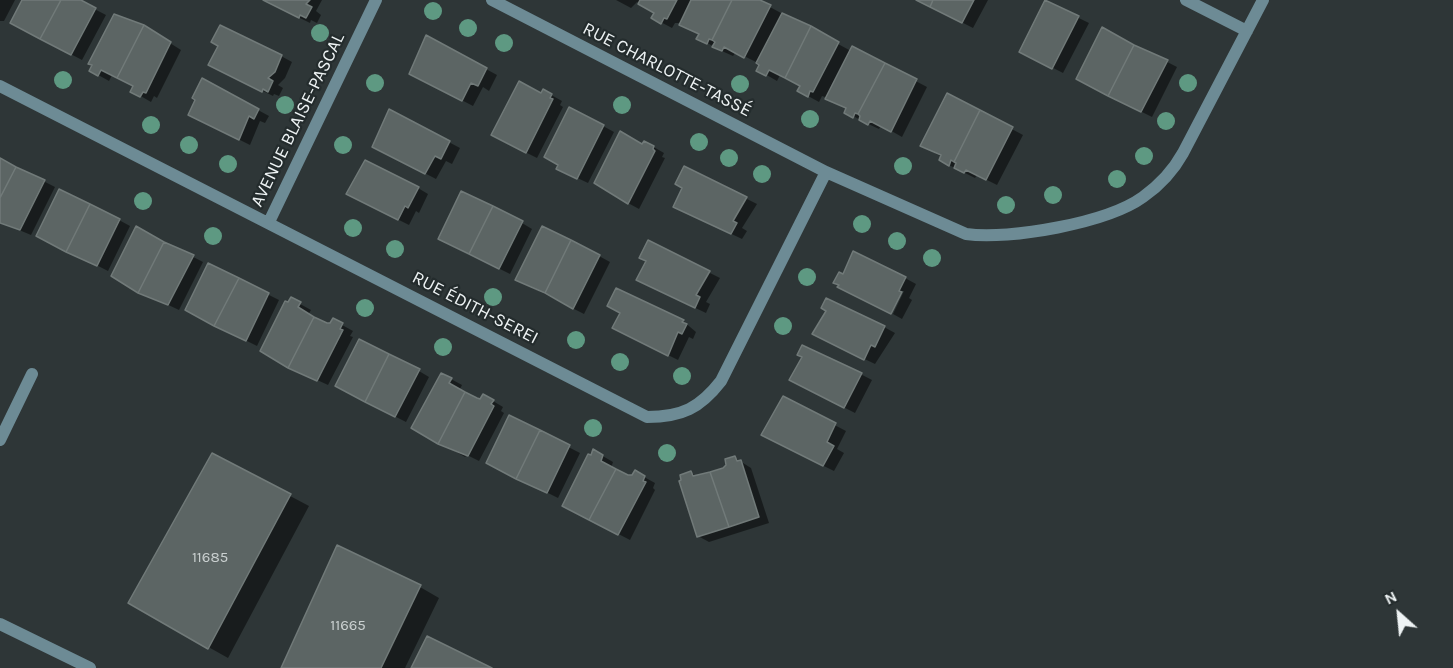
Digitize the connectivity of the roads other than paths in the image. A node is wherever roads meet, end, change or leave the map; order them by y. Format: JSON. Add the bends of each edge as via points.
{"nodes":[{"id":1,"x":376,"y":0,"type":"edge"},
{"id":2,"x":492,"y":0,"type":"edge"},
{"id":3,"x":1186,"y":0,"type":"edge"},
{"id":4,"x":1263,"y":0,"type":"edge"},
{"id":5,"x":1247,"y":31,"type":"junction"},
{"id":6,"x":0,"y":86,"type":"edge"},
{"id":7,"x":826,"y":172,"type":"junction"},
{"id":8,"x":269,"y":222,"type":"junction"},
{"id":9,"x":32,"y":374,"type":"dead end"},
{"id":10,"x":0,"y":440,"type":"edge"},
{"id":11,"x":0,"y":624,"type":"edge"},
{"id":12,"x":90,"y":668,"type":"edge"}],
"edges":[{"from":1,"to":8,"type":"street","name":"AVENUE BLAISE-PASCAL"},
{"from":2,"to":7,"type":"street","name":"RUE CHARLOTTE-TASSÉ"},
{"from":3,"to":5,"type":"street"},
{"from":4,"to":5,"type":"street","name":"RUE CHARLOTTE-TASSÉ"},
{"from":5,"to":7,"type":"street","name":"RUE CHARLOTTE-TASSÉ","via":[[1174,170],[1141,199],[1114,210],[1050,229],[989,237],[966,234]]},
{"from":6,"to":8,"type":"street","name":"RUE ÉDITH-SEREI"},
{"from":7,"to":8,"type":"street","name":"RUE ÉDITH-SEREI","via":[[721,381],[707,399],[668,417],[647,417]]},
{"from":9,"to":10,"type":"street"},
{"from":11,"to":12,"type":"street"}]}
